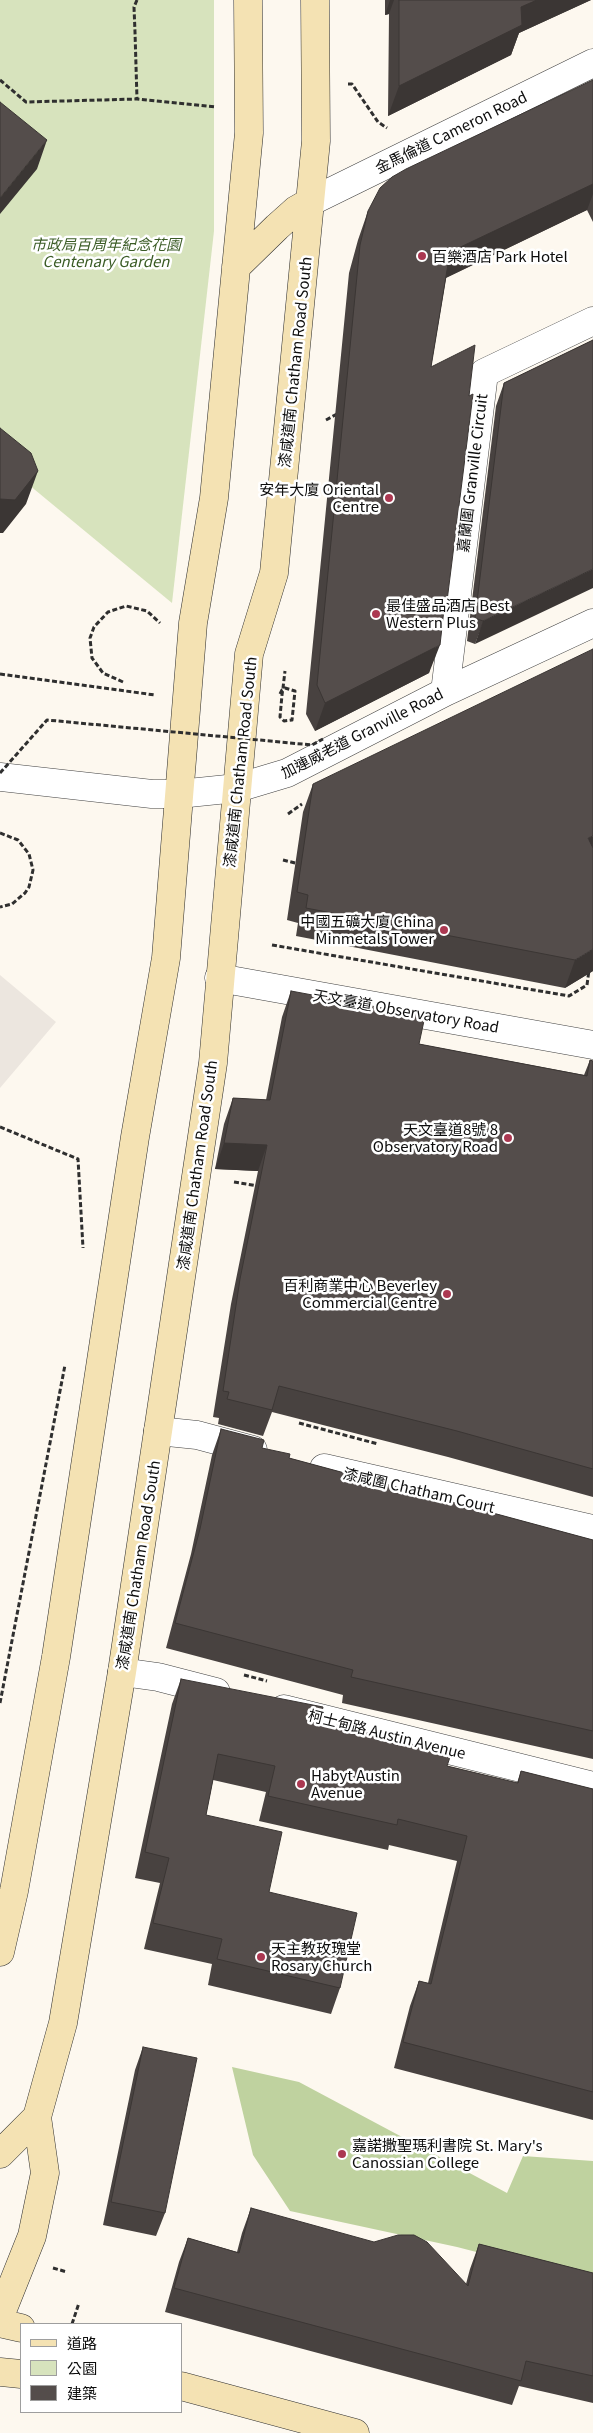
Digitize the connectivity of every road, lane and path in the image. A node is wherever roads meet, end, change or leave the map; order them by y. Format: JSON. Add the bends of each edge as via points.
{"nodes":[{"id":1,"x":137,"y":0,"type":"edge"},
{"id":2,"x":248,"y":0,"type":"edge"},
{"id":3,"x":315,"y":0,"type":"edge"},
{"id":4,"x":593,"y":63,"type":"edge"},
{"id":5,"x":0,"y":80,"type":"edge"},
{"id":6,"x":315,"y":84,"type":"junction"},
{"id":7,"x":137,"y":99,"type":"junction"},
{"id":8,"x":249,"y":107,"type":"junction"},
{"id":9,"x":392,"y":131,"type":"dead end"},
{"id":10,"x":310,"y":202,"type":"junction"},
{"id":11,"x":236,"y":267,"type":"junction"},
{"id":12,"x":593,"y":322,"type":"edge"},
{"id":13,"x":593,"y":623,"type":"edge"},
{"id":14,"x":164,"y":630,"type":"dead end"},
{"id":15,"x":285,"y":671,"type":"dead end"},
{"id":16,"x":0,"y":674,"type":"edge"},
{"id":17,"x":122,"y":682,"type":"dead end"},
{"id":18,"x":160,"y":687,"type":"dead end"},
{"id":19,"x":445,"y":692,"type":"junction"},
{"id":20,"x":158,"y":695,"type":"junction"},
{"id":21,"x":280,"y":695,"type":"dead end"},
{"id":22,"x":157,"y":704,"type":"dead end"},
{"id":23,"x":155,"y":721,"type":"dead end"},
{"id":24,"x":154,"y":730,"type":"junction"},
{"id":25,"x":323,"y":739,"type":"dead end"},
{"id":26,"x":0,"y":775,"type":"edge"},
{"id":27,"x":237,"y":788,"type":"junction"},
{"id":28,"x":178,"y":794,"type":"junction"},
{"id":29,"x":0,"y":833,"type":"edge"},
{"id":30,"x":283,"y":860,"type":"dead end"},
{"id":31,"x":302,"y":864,"type":"edge"},
{"id":32,"x":0,"y":907,"type":"edge"},
{"id":33,"x":272,"y":945,"type":"dead end"},
{"id":34,"x":590,"y":968,"type":"edge"},
{"id":35,"x":219,"y":978,"type":"junction"},
{"id":36,"x":592,"y":1041,"type":"edge"},
{"id":37,"x":0,"y":1127,"type":"edge"},
{"id":38,"x":234,"y":1182,"type":"dead end"},
{"id":39,"x":263,"y":1187,"type":"edge"},
{"id":40,"x":84,"y":1255,"type":"dead end"},
{"id":41,"x":65,"y":1362,"type":"dead end"},
{"id":42,"x":158,"y":1431,"type":"junction"},
{"id":43,"x":593,"y":1529,"type":"edge"},
{"id":44,"x":122,"y":1672,"type":"junction"},
{"id":45,"x":236,"y":1697,"type":"edge"},
{"id":46,"x":0,"y":1703,"type":"edge"},
{"id":47,"x":265,"y":1704,"type":"edge"},
{"id":48,"x":593,"y":1786,"type":"edge"},
{"id":49,"x":0,"y":1952,"type":"edge"},
{"id":50,"x":37,"y":2117,"type":"junction"},
{"id":51,"x":0,"y":2154,"type":"edge"},
{"id":52,"x":79,"y":2303,"type":"dead end"},
{"id":53,"x":0,"y":2316,"type":"edge"},
{"id":54,"x":0,"y":2323,"type":"edge"},
{"id":55,"x":72,"y":2323,"type":"edge"},
{"id":56,"x":20,"y":2328,"type":"edge"},
{"id":57,"x":0,"y":2372,"type":"edge"},
{"id":58,"x":20,"y":2374,"type":"edge"},
{"id":59,"x":182,"y":2386,"type":"edge"},
{"id":60,"x":355,"y":2433,"type":"edge"}],
"edges":[{"from":1,"to":7,"type":"path","via":[[134,24]]},
{"from":2,"to":8,"type":"main road"},
{"from":3,"to":6,"type":"main road","name":"漆咸道南 Chatham Road South"},
{"from":4,"to":10,"type":"street","name":"金馬倫道 Cameron Road"},
{"from":5,"to":7,"type":"path","via":[[26,102]]},
{"from":6,"to":9,"type":"path","via":[[352,84],[378,122]]},
{"from":6,"to":10,"type":"main road","name":"漆咸道南 Chatham Road South","via":[[316,141]]},
{"from":7,"to":8,"type":"path"},
{"from":8,"to":11,"type":"main road"},
{"from":10,"to":11,"type":"main road","via":[[276,227]]},
{"from":10,"to":27,"type":"main road","name":"漆咸道南 Chatham Road South","via":[[274,573],[250,654]]},
{"from":11,"to":28,"type":"main road","via":[[214,498],[193,623]]},
{"from":12,"to":19,"type":"street","name":"嘉蘭圍 Granville Circuit","via":[[484,374]]},
{"from":13,"to":19,"type":"street","name":"加連威老道 Granville Road"},
{"from":14,"to":17,"type":"path","via":[[154,616],[137,607],[116,608],[100,619],[90,638],[92,658],[102,673]]},
{"from":15,"to":21,"type":"path","via":[[283,688],[282,695],[281,712],[280,717],[284,721],[292,720],[295,690],[285,688],[282,690]]},
{"from":16,"to":20,"type":"path"},
{"from":18,"to":20,"type":"path"},
{"from":19,"to":27,"type":"street","name":"加連威老道 Granville Road","via":[[287,773]]},
{"from":20,"to":22,"type":"path"},
{"from":23,"to":24,"type":"path"},
{"from":24,"to":25,"type":"path","bridge":true,"via":[[312,745]]},
{"from":24,"to":26,"type":"path","bridge":true,"via":[[47,720]]},
{"from":26,"to":28,"type":"street","name":"加連威老道 Granville Road","via":[[152,794]]},
{"from":27,"to":28,"type":"street","name":"加連威老道 Granville Road"},
{"from":27,"to":35,"type":"main road","name":"漆咸道南 Chatham Road South"},
{"from":28,"to":49,"type":"main road","via":[[166,958],[135,1137],[56,1657]]},
{"from":29,"to":32,"type":"path","via":[[18,840],[29,854],[33,870],[25,893],[12,904]]},
{"from":30,"to":31,"type":"path"},
{"from":33,"to":34,"type":"path","via":[[568,996],[586,985]]},
{"from":35,"to":36,"type":"street","name":"天文臺道 Observatory Road"},
{"from":35,"to":42,"type":"main road","name":"漆咸道南 Chatham Road South","via":[[213,1063]]},
{"from":37,"to":40,"type":"path","via":[[78,1159]]},
{"from":38,"to":39,"type":"path"},
{"from":41,"to":46,"type":"path"},
{"from":42,"to":43,"type":"street","name":"漆咸圍 Chatham Court","via":[[197,1435],[290,1460]]},
{"from":42,"to":44,"type":"main road","name":"漆咸道南 Chatham Road South"},
{"from":44,"to":45,"type":"street","via":[[158,1677]]},
{"from":44,"to":50,"type":"main road","name":"漆咸道南 Chatham Road South","via":[[63,2023]]},
{"from":47,"to":48,"type":"street","name":"柯士甸路 Austin Avenue"},
{"from":50,"to":51,"type":"main road"},
{"from":50,"to":53,"type":"main road","name":"漆咸道南 Chatham Road South","via":[[45,2173],[32,2236]]},
{"from":52,"to":55,"type":"path"},
{"from":54,"to":56,"type":"main road"},
{"from":57,"to":58,"type":"main road"},
{"from":59,"to":60,"type":"main road"}]}
